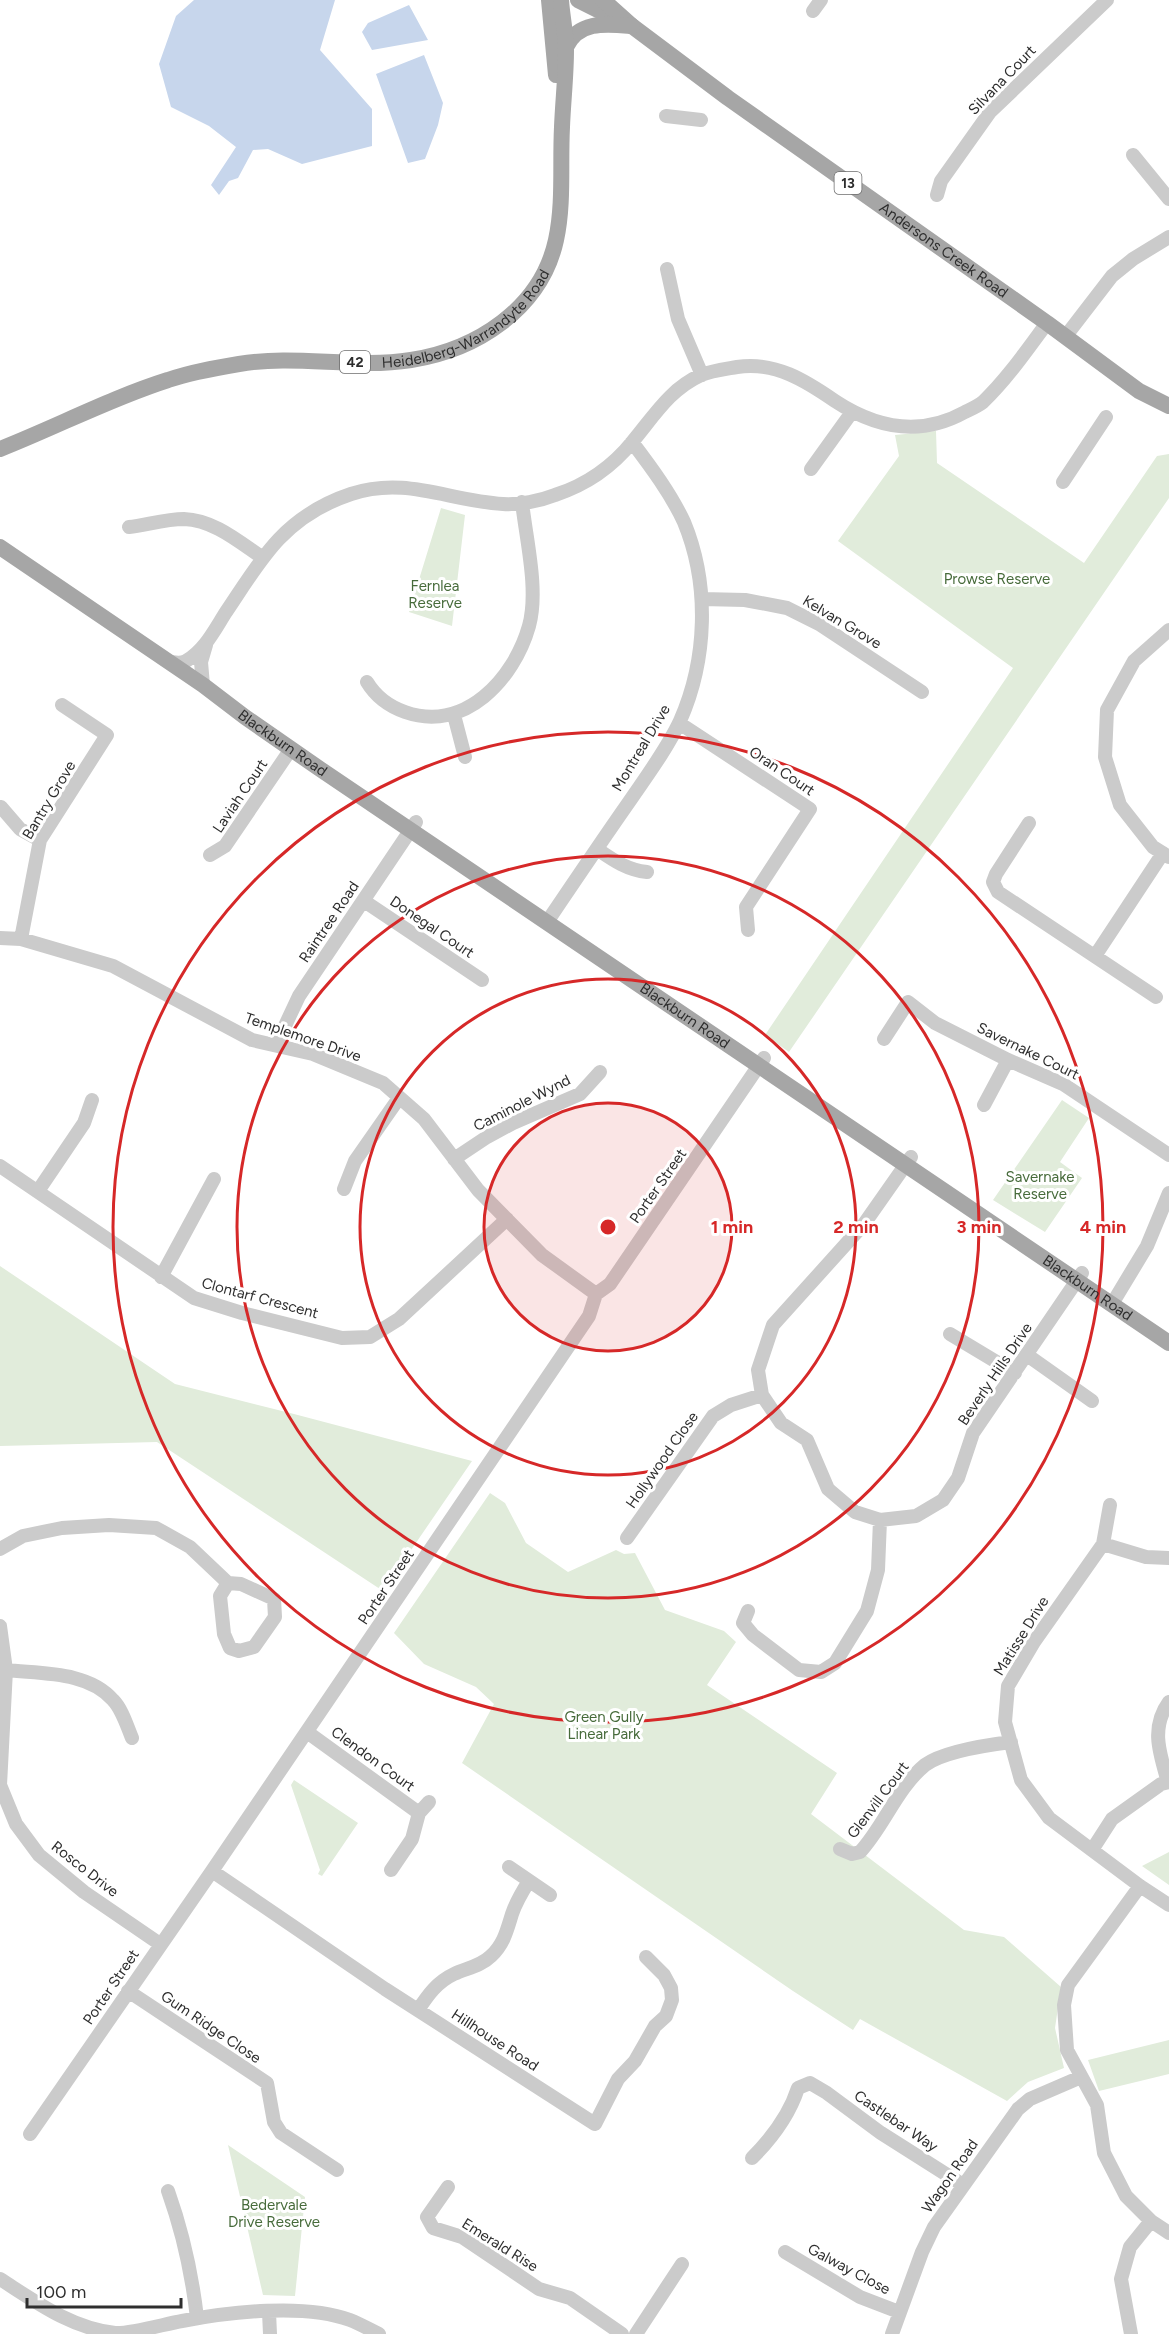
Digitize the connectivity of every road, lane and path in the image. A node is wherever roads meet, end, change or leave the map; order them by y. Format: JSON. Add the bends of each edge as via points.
{"nodes":[{"id":1,"x":549,"y":0,"type":"edge"},
{"id":2,"x":561,"y":0,"type":"edge"},
{"id":3,"x":578,"y":0,"type":"edge"},
{"id":4,"x":603,"y":0,"type":"edge"},
{"id":5,"x":1107,"y":0,"type":"edge"},
{"id":6,"x":632,"y":26,"type":"junction"},
{"id":7,"x":566,"y":47,"type":"junction"},
{"id":8,"x":666,"y":116,"type":"dead end"},
{"id":9,"x":701,"y":120,"type":"dead end"},
{"id":10,"x":562,"y":126,"type":"junction"},
{"id":11,"x":1133,"y":155,"type":"dead end"},
{"id":12,"x":937,"y":195,"type":"dead end"},
{"id":13,"x":1169,"y":199,"type":"edge"},
{"id":14,"x":1169,"y":237,"type":"edge"},
{"id":15,"x":667,"y":269,"type":"dead end"},
{"id":16,"x":1047,"y":323,"type":"junction"},
{"id":17,"x":1065,"y":337,"type":"junction"},
{"id":18,"x":702,"y":375,"type":"junction"},
{"id":19,"x":1169,"y":406,"type":"edge"},
{"id":20,"x":852,"y":412,"type":"junction"},
{"id":21,"x":1106,"y":417,"type":"dead end"},
{"id":22,"x":632,"y":442,"type":"junction"},
{"id":23,"x":0,"y":448,"type":"edge"},
{"id":24,"x":811,"y":469,"type":"dead end"},
{"id":25,"x":1063,"y":482,"type":"dead end"},
{"id":26,"x":522,"y":502,"type":"junction"},
{"id":27,"x":129,"y":527,"type":"dead end"},
{"id":28,"x":0,"y":547,"type":"edge"},
{"id":29,"x":263,"y":558,"type":"junction"},
{"id":30,"x":702,"y":599,"type":"junction"},
{"id":31,"x":1169,"y":631,"type":"edge"},
{"id":32,"x":206,"y":643,"type":"junction"},
{"id":33,"x":171,"y":663,"type":"junction"},
{"id":34,"x":367,"y":682,"type":"dead end"},
{"id":35,"x":203,"y":685,"type":"junction"},
{"id":36,"x":922,"y":692,"type":"dead end"},
{"id":37,"x":62,"y":705,"type":"dead end"},
{"id":38,"x":454,"y":715,"type":"junction"},
{"id":39,"x":679,"y":723,"type":"junction"},
{"id":40,"x":291,"y":749,"type":"junction"},
{"id":41,"x":465,"y":757,"type":"dead end"},
{"id":42,"x":1,"y":807,"type":"edge"},
{"id":43,"x":1029,"y":824,"type":"dead end"},
{"id":44,"x":414,"y":826,"type":"junction"},
{"id":45,"x":40,"y":840,"type":"junction"},
{"id":46,"x":597,"y":849,"type":"junction"},
{"id":47,"x":210,"y":855,"type":"dead end"},
{"id":48,"x":1166,"y":855,"type":"edge"},
{"id":49,"x":647,"y":872,"type":"dead end"},
{"id":50,"x":364,"y":901,"type":"junction"},
{"id":51,"x":550,"y":918,"type":"junction"},
{"id":52,"x":748,"y":930,"type":"dead end"},
{"id":53,"x":0,"y":938,"type":"edge"},
{"id":54,"x":21,"y":939,"type":"junction"},
{"id":55,"x":1095,"y":956,"type":"junction"},
{"id":56,"x":482,"y":980,"type":"dead end"},
{"id":57,"x":1156,"y":997,"type":"dead end"},
{"id":58,"x":884,"y":1039,"type":"dead end"},
{"id":59,"x":276,"y":1045,"type":"junction"},
{"id":60,"x":1008,"y":1060,"type":"junction"},
{"id":61,"x":762,"y":1062,"type":"junction"},
{"id":62,"x":600,"y":1072,"type":"dead end"},
{"id":63,"x":399,"y":1098,"type":"junction"},
{"id":64,"x":92,"y":1100,"type":"dead end"},
{"id":65,"x":984,"y":1106,"type":"dead end"},
{"id":66,"x":1169,"y":1155,"type":"edge"},
{"id":67,"x":454,"y":1159,"type":"junction"},
{"id":68,"x":908,"y":1161,"type":"junction"},
{"id":69,"x":0,"y":1166,"type":"edge"},
{"id":70,"x":214,"y":1179,"type":"dead end"},
{"id":71,"x":344,"y":1189,"type":"dead end"},
{"id":72,"x":38,"y":1191,"type":"junction"},
{"id":73,"x":1169,"y":1193,"type":"edge"},
{"id":74,"x":1165,"y":1217,"type":"edge"},
{"id":75,"x":507,"y":1219,"type":"junction"},
{"id":76,"x":161,"y":1277,"type":"junction"},
{"id":77,"x":1080,"y":1277,"type":"junction"},
{"id":78,"x":596,"y":1294,"type":"junction"},
{"id":79,"x":1114,"y":1300,"type":"junction"},
{"id":80,"x":1169,"y":1330,"type":"edge"},
{"id":81,"x":950,"y":1334,"type":"dead end"},
{"id":82,"x":1169,"y":1343,"type":"edge"},
{"id":83,"x":1027,"y":1355,"type":"junction"},
{"id":84,"x":1015,"y":1373,"type":"junction"},
{"id":85,"x":762,"y":1395,"type":"junction"},
{"id":86,"x":1092,"y":1401,"type":"dead end"},
{"id":87,"x":1110,"y":1505,"type":"dead end"},
{"id":88,"x":880,"y":1520,"type":"junction"},
{"id":89,"x":627,"y":1538,"type":"dead end"},
{"id":90,"x":1103,"y":1544,"type":"junction"},
{"id":91,"x":0,"y":1549,"type":"edge"},
{"id":92,"x":1169,"y":1558,"type":"edge"},
{"id":93,"x":228,"y":1582,"type":"junction"},
{"id":94,"x":748,"y":1611,"type":"dead end"},
{"id":95,"x":0,"y":1626,"type":"edge"},
{"id":96,"x":6,"y":1670,"type":"junction"},
{"id":97,"x":1169,"y":1702,"type":"edge"},
{"id":98,"x":307,"y":1732,"type":"junction"},
{"id":99,"x":132,"y":1738,"type":"dead end"},
{"id":100,"x":1011,"y":1742,"type":"junction"},
{"id":101,"x":1169,"y":1782,"type":"edge"},
{"id":102,"x":0,"y":1786,"type":"edge"},
{"id":103,"x":429,"y":1802,"type":"dead end"},
{"id":104,"x":419,"y":1813,"type":"junction"},
{"id":105,"x":840,"y":1849,"type":"dead end"},
{"id":106,"x":1092,"y":1850,"type":"junction"},
{"id":107,"x":509,"y":1867,"type":"dead end"},
{"id":108,"x":391,"y":1870,"type":"dead end"},
{"id":109,"x":212,"y":1871,"type":"junction"},
{"id":110,"x":529,"y":1881,"type":"junction"},
{"id":111,"x":1140,"y":1886,"type":"junction"},
{"id":112,"x":550,"y":1895,"type":"dead end"},
{"id":113,"x":1169,"y":1905,"type":"edge"},
{"id":114,"x":160,"y":1944,"type":"junction"},
{"id":115,"x":646,"y":1957,"type":"dead end"},
{"id":116,"x":128,"y":1991,"type":"junction"},
{"id":117,"x":418,"y":2010,"type":"junction"},
{"id":118,"x":1081,"y":2077,"type":"junction"},
{"id":119,"x":30,"y":2133,"type":"dead end"},
{"id":120,"x":752,"y":2158,"type":"dead end"},
{"id":121,"x":338,"y":2170,"type":"dead end"},
{"id":122,"x":963,"y":2185,"type":"junction"},
{"id":123,"x":447,"y":2187,"type":"dead end"},
{"id":124,"x":168,"y":2191,"type":"dead end"},
{"id":125,"x":1151,"y":2221,"type":"junction"},
{"id":126,"x":1169,"y":2233,"type":"edge"},
{"id":127,"x":785,"y":2252,"type":"dead end"},
{"id":128,"x":682,"y":2264,"type":"dead end"},
{"id":129,"x":0,"y":2279,"type":"edge"},
{"id":130,"x":269,"y":2312,"type":"junction"},
{"id":131,"x":898,"y":2313,"type":"junction"},
{"id":132,"x":197,"y":2318,"type":"junction"},
{"id":133,"x":117,"y":2334,"type":"edge"},
{"id":134,"x":270,"y":2334,"type":"edge"},
{"id":135,"x":379,"y":2334,"type":"edge"},
{"id":136,"x":622,"y":2334,"type":"edge"},
{"id":137,"x":636,"y":2334,"type":"edge"},
{"id":138,"x":892,"y":2334,"type":"edge"},
{"id":139,"x":1131,"y":2334,"type":"edge"}],
"edges":[{"from":1,"to":10,"type":"main road","name":"Heidelberg-Warrandyte Road","number":"42"},
{"from":2,"to":7,"type":"main road","name":"Heidelberg-Warrandyte Road","number":"42"},
{"from":3,"to":6,"type":"main road","name":"Andersons Creek Road","number":"13"},
{"from":4,"to":6,"type":"main road","name":"Andersons Creek Road","number":"13"},
{"from":5,"to":12,"type":"street","name":"Silvana Court","via":[[990,112],[941,181]]},
{"from":6,"to":7,"type":"main road","via":[[598,24],[571,37]]},
{"from":6,"to":16,"type":"main road","name":"Andersons Creek Road","number":"13","via":[[747,112]]},
{"from":7,"to":10,"type":"main road","name":"Heidelberg-Warrandyte Road","number":"42"},
{"from":8,"to":9,"type":"street"},
{"from":10,"to":23,"type":"main road","name":"Heidelberg-Warrandyte Road","number":"42","via":[[562,196],[556,241],[549,260],[514,313],[481,338],[436,356],[387,363],[284,360],[199,371],[167,380]]},
{"from":11,"to":13,"type":"street"},
{"from":14,"to":17,"type":"street","via":[[1112,276]]},
{"from":15,"to":18,"type":"street","via":[[678,319]]},
{"from":16,"to":17,"type":"main road","name":"Andersons Creek Road","number":"13"},
{"from":16,"to":20,"type":"street","via":[[982,403],[952,420],[903,428],[880,424]]},
{"from":17,"to":19,"type":"main road","name":"Andersons Creek Road","number":"13","via":[[1139,391]]},
{"from":18,"to":20,"type":"street","via":[[741,367],[786,372]]},
{"from":18,"to":22,"type":"street","via":[[670,396]]},
{"from":20,"to":24,"type":"street"},
{"from":21,"to":25,"type":"street"},
{"from":22,"to":26,"type":"street","via":[[598,474],[573,489]]},
{"from":22,"to":30,"type":"street","name":"Montreal Drive","via":[[655,472],[683,522],[694,553]]},
{"from":26,"to":29,"type":"street","via":[[504,504],[400,486],[376,488],[312,512],[287,531]]},
{"from":26,"to":38,"type":"street","via":[[532,596],[530,623],[521,651],[504,678],[469,708]]},
{"from":27,"to":29,"type":"street","via":[[184,519],[199,522],[218,528]]},
{"from":28,"to":33,"type":"main road","name":"Blackburn Road"},
{"from":29,"to":32,"type":"street"},
{"from":30,"to":36,"type":"street","name":"Kelvan Grove","via":[[745,600],[787,608],[819,624]]},
{"from":30,"to":39,"type":"street","name":"Montreal Drive","via":[[693,684]]},
{"from":31,"to":48,"type":"street","via":[[1134,661],[1107,710],[1105,757],[1120,805],[1153,847]]},
{"from":32,"to":33,"type":"street","via":[[186,662]]},
{"from":32,"to":35,"type":"street","via":[[201,662]]},
{"from":33,"to":35,"type":"main road","name":"Blackburn Road"},
{"from":34,"to":38,"type":"street","via":[[374,694],[398,710],[436,717]]},
{"from":35,"to":40,"type":"main road","name":"Blackburn Road"},
{"from":35,"to":44,"type":"main road","name":"Blackburn Road","via":[[317,753]]},
{"from":37,"to":45,"type":"street","name":"Bantry Grove","via":[[107,735]]},
{"from":38,"to":41,"type":"street"},
{"from":39,"to":46,"type":"street","name":"Montreal Drive"},
{"from":39,"to":52,"type":"street","name":"Oran Court","via":[[810,809],[746,907]]},
{"from":40,"to":44,"type":"main road","name":"Blackburn Road"},
{"from":40,"to":47,"type":"street","name":"Laviah Court","via":[[225,846]]},
{"from":42,"to":45,"type":"street","via":[[20,829]]},
{"from":43,"to":55,"type":"street","via":[[993,882],[998,892]]},
{"from":44,"to":50,"type":"street","name":"Raintree Road"},
{"from":44,"to":51,"type":"main road","name":"Blackburn Road"},
{"from":45,"to":54,"type":"street","name":"Bantry Grove"},
{"from":46,"to":49,"type":"street","via":[[633,871]]},
{"from":46,"to":51,"type":"street","name":"Montreal Drive"},
{"from":48,"to":55,"type":"street"},
{"from":50,"to":56,"type":"street","name":"Donegal Court"},
{"from":50,"to":59,"type":"street","name":"Raintree Road","via":[[299,996]]},
{"from":51,"to":61,"type":"main road","name":"Blackburn Road"},
{"from":53,"to":54,"type":"street","name":"Templemore Drive"},
{"from":54,"to":59,"type":"street","name":"Templemore Drive","via":[[113,966],[252,1040]]},
{"from":55,"to":57,"type":"street"},
{"from":58,"to":60,"type":"street","name":"Savernake Court","via":[[908,1002],[935,1023]]},
{"from":59,"to":63,"type":"street","name":"Templemore Drive","via":[[313,1054],[383,1083]]},
{"from":60,"to":65,"type":"street"},
{"from":60,"to":66,"type":"street","name":"Savernake Court","via":[[1063,1084]]},
{"from":61,"to":68,"type":"main road","name":"Blackburn Road"},
{"from":61,"to":78,"type":"street","name":"Porter Street","via":[[610,1284]]},
{"from":62,"to":67,"type":"street","name":"Caminole Wynd","via":[[580,1094],[513,1123]]},
{"from":63,"to":67,"type":"street","name":"Templemore Drive","via":[[424,1119]]},
{"from":63,"to":71,"type":"street","via":[[355,1161]]},
{"from":64,"to":72,"type":"street","via":[[84,1123]]},
{"from":67,"to":75,"type":"street","name":"Templemore Drive"},
{"from":68,"to":77,"type":"main road","name":"Blackburn Road"},
{"from":68,"to":85,"type":"street","name":"Beverly Hills Drive","via":[[864,1224],[773,1325],[758,1370]]},
{"from":69,"to":72,"type":"street","name":"Clontarf Crescent"},
{"from":70,"to":76,"type":"street"},
{"from":72,"to":76,"type":"street","name":"Clontarf Crescent"},
{"from":73,"to":74,"type":"street"},
{"from":74,"to":79,"type":"street"},
{"from":75,"to":76,"type":"street","name":"Clontarf Crescent","via":[[399,1319],[370,1337],[342,1338],[242,1313],[194,1298]]},
{"from":75,"to":78,"type":"street","name":"Templemore Drive","via":[[542,1255]]},
{"from":77,"to":79,"type":"main road","name":"Blackburn Road"},
{"from":77,"to":83,"type":"street","name":"Beverly Hills Drive"},
{"from":78,"to":98,"type":"street","name":"Porter Street","via":[[590,1316]]},
{"from":79,"to":80,"type":"main road","name":"Blackburn Road"},
{"from":79,"to":82,"type":"main road","name":"Blackburn Road"},
{"from":81,"to":84,"type":"street"},
{"from":83,"to":84,"type":"street","name":"Beverly Hills Drive"},
{"from":83,"to":86,"type":"street"},
{"from":84,"to":88,"type":"street","name":"Beverly Hills Drive","via":[[973,1432],[957,1478],[943,1500],[916,1516]]},
{"from":85,"to":88,"type":"street","name":"Beverly Hills Drive","via":[[781,1423],[807,1440],[828,1489],[855,1512]]},
{"from":85,"to":89,"type":"street","name":"Hollywood Close","via":[[731,1405],[713,1416]]},
{"from":87,"to":90,"type":"street","name":"Matisse Drive"},
{"from":88,"to":94,"type":"street","via":[[878,1570],[867,1611],[835,1663],[821,1672],[799,1670],[753,1635],[743,1623]]},
{"from":90,"to":92,"type":"street","via":[[1146,1557]]},
{"from":90,"to":100,"type":"street","name":"Matisse Drive","via":[[1008,1686],[1005,1722]]},
{"from":91,"to":93,"type":"street","via":[[23,1536],[62,1528],[156,1528],[190,1547]]},
{"from":93,"to":93,"type":"street","via":[[274,1599],[275,1617],[254,1647],[239,1651],[230,1648],[224,1634],[220,1596]]},
{"from":95,"to":96,"type":"street","name":"Rosco Drive"},
{"from":96,"to":99,"type":"street","via":[[94,1684],[114,1701]]},
{"from":96,"to":102,"type":"street","name":"Rosco Drive"},
{"from":97,"to":101,"type":"street","via":[[1158,1722],[1158,1746]]},
{"from":98,"to":104,"type":"street","name":"Clendon Court"},
{"from":98,"to":109,"type":"street","name":"Porter Street"},
{"from":100,"to":105,"type":"street","name":"Glenvill Court","via":[[964,1749],[926,1764],[860,1852],[852,1854]]},
{"from":100,"to":106,"type":"street","name":"Matisse Drive","via":[[1021,1780],[1050,1818]]},
{"from":101,"to":106,"type":"street","via":[[1112,1819]]},
{"from":102,"to":114,"type":"street","name":"Rosco Drive","via":[[16,1824],[39,1855],[84,1892]]},
{"from":103,"to":104,"type":"street","name":"Clendon Court"},
{"from":104,"to":108,"type":"street","name":"Clendon Court","via":[[412,1839]]},
{"from":106,"to":111,"type":"street","name":"Matisse Drive"},
{"from":107,"to":110,"type":"street"},
{"from":109,"to":114,"type":"street","name":"Porter Street"},
{"from":109,"to":117,"type":"street","name":"Hillhouse Road"},
{"from":110,"to":112,"type":"street"},
{"from":110,"to":117,"type":"street","via":[[502,1942],[492,1955],[440,1982]]},
{"from":111,"to":113,"type":"street","name":"Matisse Drive"},
{"from":111,"to":118,"type":"street","via":[[1068,1985],[1064,2005],[1067,2050]]},
{"from":114,"to":116,"type":"street","name":"Porter Street"},
{"from":115,"to":117,"type":"street","name":"Hillhouse Road","via":[[664,1975],[672,2000],[666,2016],[618,2079],[595,2124]]},
{"from":116,"to":119,"type":"street","name":"Porter Street"},
{"from":116,"to":121,"type":"street","name":"Gum Ridge Close","via":[[267,2083],[274,2122],[281,2133]]},
{"from":118,"to":122,"type":"street","name":"Wagon Road","via":[[1030,2099],[1017,2109]]},
{"from":118,"to":125,"type":"street","via":[[1097,2105],[1104,2153],[1126,2196]]},
{"from":120,"to":122,"type":"street","name":"Castlebar Way","via":[[792,2108],[798,2088],[811,2078],[881,2133]]},
{"from":122,"to":131,"type":"street","name":"Wagon Road","via":[[930,2235]]},
{"from":123,"to":136,"type":"street","name":"Emerald Rise","via":[[427,2217],[433,2228],[462,2237],[539,2289],[570,2298]]},
{"from":124,"to":132,"type":"street","via":[[192,2274]]},
{"from":125,"to":126,"type":"street"},
{"from":125,"to":139,"type":"street","via":[[1130,2247],[1121,2278]]},
{"from":127,"to":131,"type":"street","name":"Galway Close","via":[[860,2296]]},
{"from":128,"to":137,"type":"street"},
{"from":129,"to":133,"type":"street","via":[[49,2311],[88,2328]]},
{"from":130,"to":132,"type":"street"},
{"from":130,"to":134,"type":"street"},
{"from":130,"to":135,"type":"street","via":[[307,2311],[349,2319]]},
{"from":131,"to":138,"type":"street","name":"Wagon Road"},
{"from":132,"to":133,"type":"street"}]}
